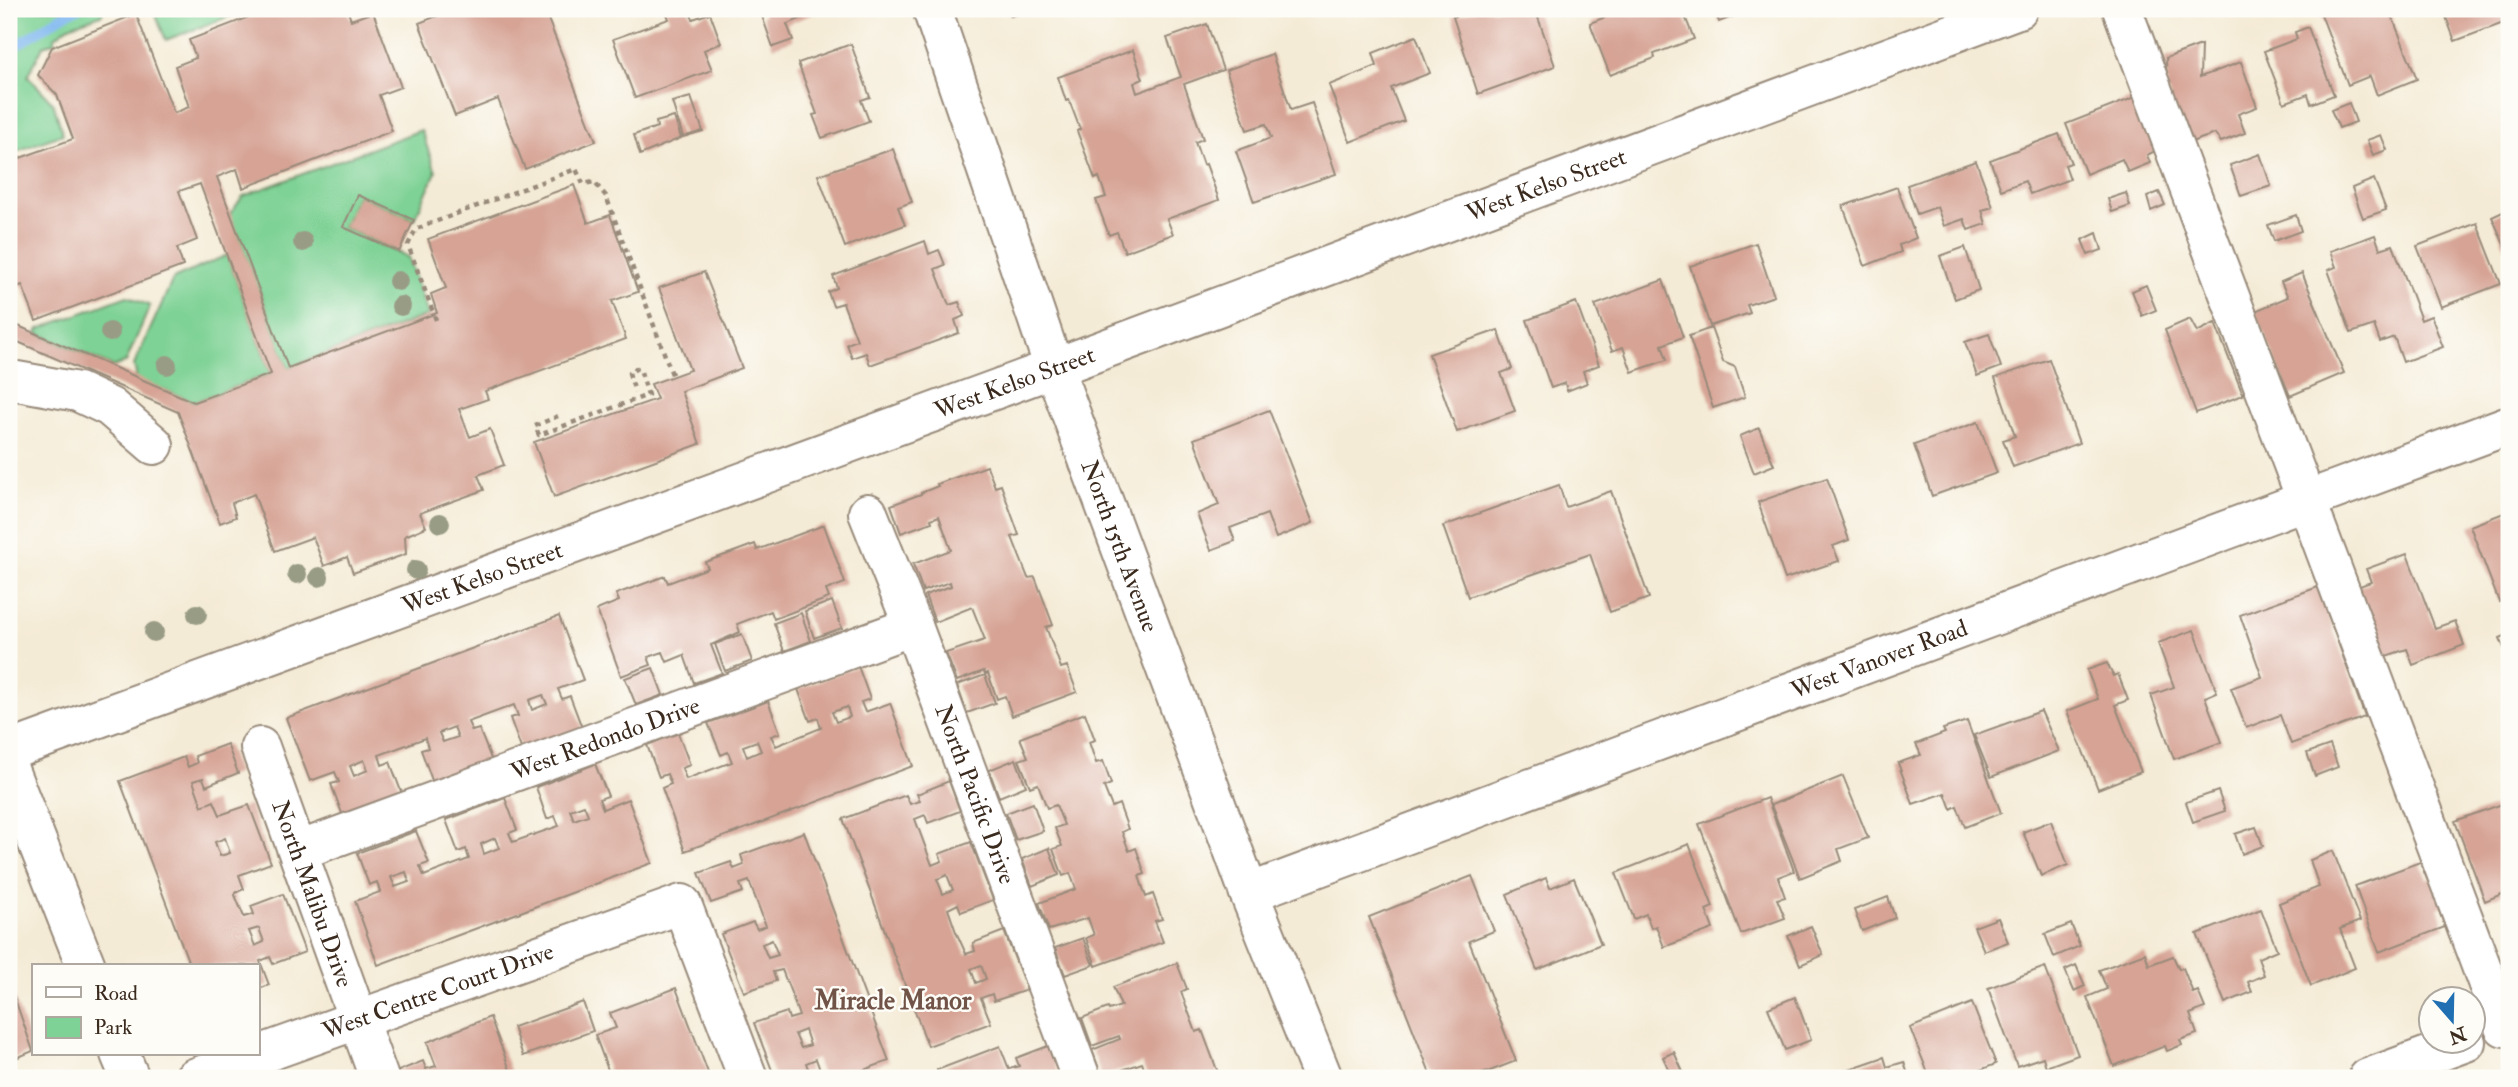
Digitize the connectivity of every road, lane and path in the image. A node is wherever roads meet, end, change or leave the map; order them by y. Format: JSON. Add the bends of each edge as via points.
{"nodes":[{"id":1,"x":932,"y":9,"type":"edge"},
{"id":2,"x":2018,"y":9,"type":"edge"},
{"id":3,"x":2122,"y":9,"type":"edge"},
{"id":4,"x":436,"y":320,"type":"dead end"},
{"id":5,"x":1054,"y":368,"type":"junction"},
{"id":6,"x":673,"y":377,"type":"dead end"},
{"id":7,"x":9,"y":383,"type":"edge"},
{"id":8,"x":635,"y":392,"type":"dead end"},
{"id":9,"x":558,"y":416,"type":"dead end"},
{"id":10,"x":2509,"y":425,"type":"edge"},
{"id":11,"x":154,"y":445,"type":"dead end"},
{"id":12,"x":2306,"y":500,"type":"junction"},
{"id":13,"x":867,"y":513,"type":"dead end"},
{"id":14,"x":913,"y":626,"type":"junction"},
{"id":15,"x":260,"y":747,"type":"dead end"},
{"id":16,"x":9,"y":751,"type":"edge"},
{"id":17,"x":9,"y":770,"type":"edge"},
{"id":18,"x":298,"y":851,"type":"junction"},
{"id":19,"x":1250,"y":893,"type":"junction"},
{"id":20,"x":85,"y":964,"type":"edge"},
{"id":21,"x":358,"y":1018,"type":"junction"},
{"id":22,"x":2495,"y":1031,"type":"edge"},
{"id":23,"x":259,"y":1054,"type":"edge"},
{"id":24,"x":121,"y":1056,"type":"edge"},
{"id":25,"x":254,"y":1056,"type":"edge"},
{"id":26,"x":2426,"y":1056,"type":"edge"},
{"id":27,"x":130,"y":1078,"type":"edge"},
{"id":28,"x":194,"y":1078,"type":"edge"},
{"id":29,"x":379,"y":1078,"type":"edge"},
{"id":30,"x":748,"y":1078,"type":"edge"},
{"id":31,"x":1081,"y":1078,"type":"edge"},
{"id":32,"x":1324,"y":1078,"type":"edge"},
{"id":33,"x":2368,"y":1078,"type":"edge"}],
"edges":[{"from":1,"to":5,"type":"street","name":"North 15th Avenue"},
{"from":2,"to":5,"type":"street","name":"West Kelso Street"},
{"from":3,"to":12,"type":"street"},
{"from":4,"to":6,"type":"path","via":[[408,245],[416,229],[576,169],[583,184],[594,181],[606,196]]},
{"from":5,"to":16,"type":"street","name":"West Kelso Street"},
{"from":5,"to":19,"type":"street","name":"North 15th Avenue"},
{"from":7,"to":11,"type":"street","via":[[78,392],[110,407]]},
{"from":8,"to":9,"type":"path","via":[[629,373],[639,369],[648,395],[539,435],[535,426]]},
{"from":10,"to":12,"type":"street","name":"West Vanover Road"},
{"from":12,"to":19,"type":"street","name":"West Vanover Road"},
{"from":12,"to":22,"type":"street"},
{"from":13,"to":14,"type":"street","name":"North Pacific Drive"},
{"from":14,"to":18,"type":"street","name":"West Redondo Drive"},
{"from":14,"to":31,"type":"street","name":"North Pacific Drive"},
{"from":15,"to":18,"type":"street","name":"North Malibu Drive"},
{"from":17,"to":20,"type":"street"},
{"from":18,"to":21,"type":"street","name":"North Malibu Drive"},
{"from":19,"to":32,"type":"street","name":"North 15th Avenue"},
{"from":21,"to":23,"type":"street","name":"West Centre Court Drive"},
{"from":21,"to":29,"type":"street","name":"North Malibu Drive"},
{"from":21,"to":30,"type":"street","name":"West Centre Court Drive","via":[[682,904]]},
{"from":24,"to":27,"type":"street"},
{"from":25,"to":28,"type":"street","name":"West Centre Court Drive"},
{"from":26,"to":33,"type":"street"}]}
